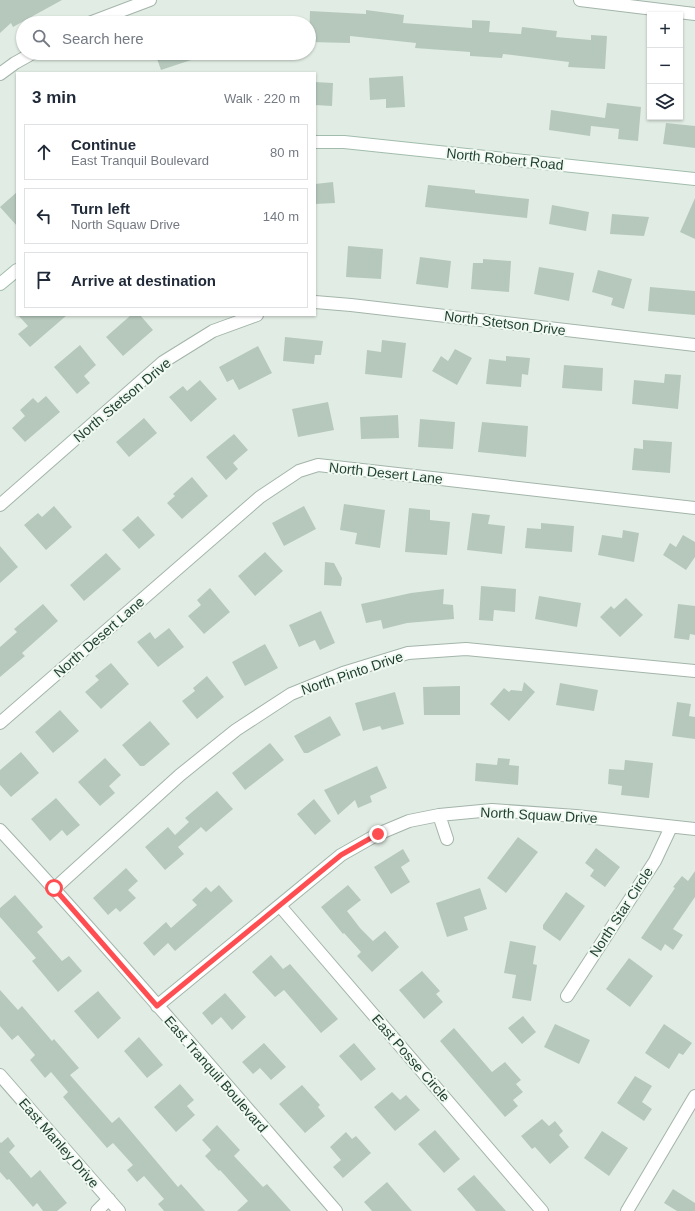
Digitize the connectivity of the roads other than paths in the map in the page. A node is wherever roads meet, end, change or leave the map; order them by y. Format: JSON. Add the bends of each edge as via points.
{"nodes":[{"id":1,"x":150,"y":0,"type":"edge"},
{"id":2,"x":580,"y":0,"type":"edge"},
{"id":3,"x":695,"y":14,"type":"edge"},
{"id":4,"x":108,"y":16,"type":"edge"},
{"id":5,"x":20,"y":60,"type":"edge"},
{"id":6,"x":0,"y":74,"type":"edge"},
{"id":7,"x":316,"y":142,"type":"edge"},
{"id":8,"x":695,"y":179,"type":"edge"},
{"id":9,"x":16,"y":271,"type":"edge"},
{"id":10,"x":0,"y":284,"type":"edge"},
{"id":11,"x":316,"y":302,"type":"edge"},
{"id":12,"x":254,"y":316,"type":"edge"},
{"id":13,"x":695,"y":345,"type":"edge"},
{"id":14,"x":0,"y":506,"type":"edge"},
{"id":15,"x":695,"y":508,"type":"edge"},
{"id":16,"x":695,"y":671,"type":"edge"},
{"id":17,"x":0,"y":724,"type":"edge"},
{"id":18,"x":439,"y":815,"type":"junction"},
{"id":19,"x":671,"y":827,"type":"junction"},
{"id":20,"x":695,"y":829,"type":"edge"},
{"id":21,"x":0,"y":830,"type":"edge"},
{"id":22,"x":447,"y":839,"type":"dead end"},
{"id":23,"x":54,"y":888,"type":"junction"},
{"id":24,"x":280,"y":906,"type":"junction"},
{"id":25,"x":567,"y":996,"type":"dead end"},
{"id":26,"x":157,"y":1006,"type":"junction"},
{"id":27,"x":0,"y":1075,"type":"edge"},
{"id":28,"x":695,"y":1096,"type":"edge"},
{"id":29,"x":109,"y":1200,"type":"junction"},
{"id":30,"x":96,"y":1211,"type":"edge"},
{"id":31,"x":119,"y":1211,"type":"edge"},
{"id":32,"x":336,"y":1211,"type":"edge"},
{"id":33,"x":542,"y":1211,"type":"edge"},
{"id":34,"x":627,"y":1211,"type":"edge"}],
"edges":[{"from":1,"to":4,"type":"street"},
{"from":2,"to":3,"type":"street"},
{"from":5,"to":6,"type":"street"},
{"from":7,"to":8,"type":"street","name":"North Robert Road","via":[[344,142]]},
{"from":9,"to":10,"type":"street"},
{"from":11,"to":13,"type":"street","name":"North Stetson Drive"},
{"from":12,"to":14,"type":"street","name":"North Stetson Drive","via":[[213,331],[163,362]]},
{"from":15,"to":17,"type":"street","name":"North Desert Lane","via":[[318,465],[300,471],[260,496]]},
{"from":16,"to":23,"type":"street","name":"North Pinto Drive","via":[[466,649],[408,653],[343,673],[292,694],[236,730],[180,775]]},
{"from":18,"to":19,"type":"street","name":"North Squaw Drive","via":[[492,810]]},
{"from":18,"to":22,"type":"street"},
{"from":18,"to":24,"type":"street","name":"North Squaw Drive","via":[[409,821],[378,834],[341,855]]},
{"from":19,"to":20,"type":"street","name":"North Squaw Drive"},
{"from":19,"to":25,"type":"street","name":"North Star Circle","via":[[655,861]]},
{"from":21,"to":23,"type":"street","name":"East Tranquil Boulevard"},
{"from":23,"to":26,"type":"street","name":"East Tranquil Boulevard"},
{"from":24,"to":26,"type":"street","name":"North Squaw Drive"},
{"from":24,"to":33,"type":"street","name":"East Posse Circle"},
{"from":26,"to":32,"type":"street","name":"East Tranquil Boulevard"},
{"from":27,"to":29,"type":"street","name":"East Manley Drive"},
{"from":28,"to":34,"type":"street"},
{"from":29,"to":30,"type":"street"},
{"from":29,"to":31,"type":"street","name":"East Manley Drive"}]}
